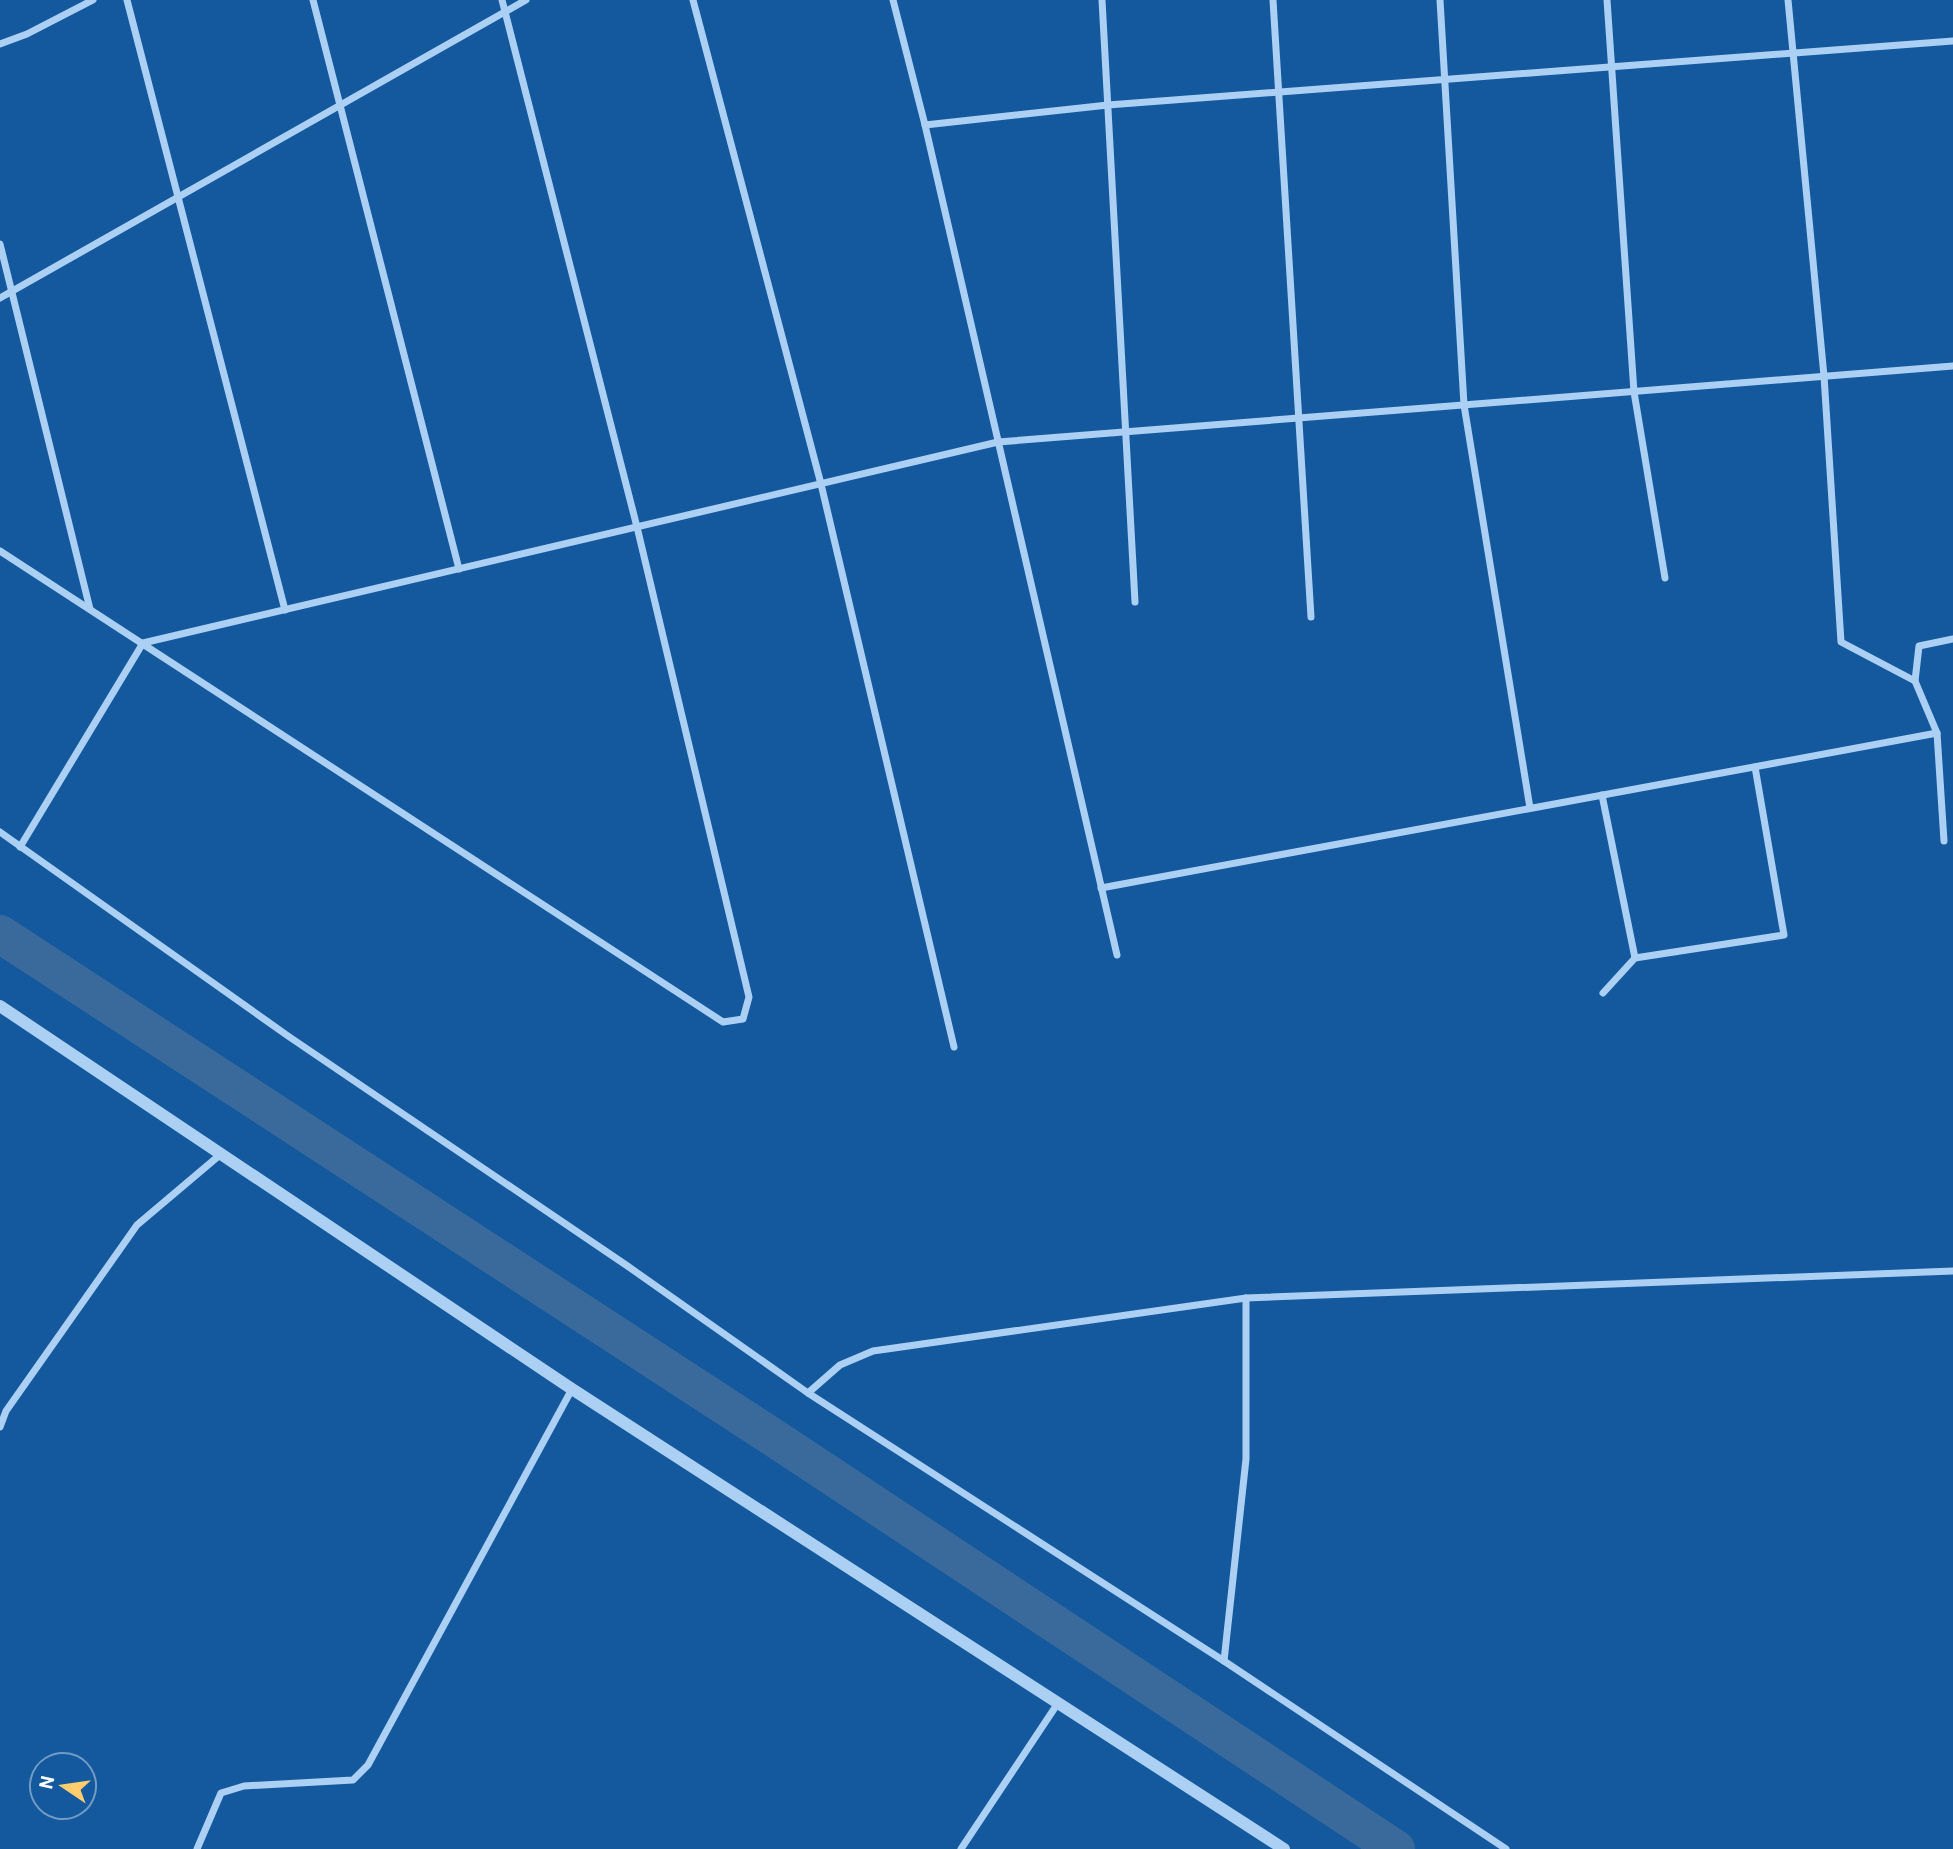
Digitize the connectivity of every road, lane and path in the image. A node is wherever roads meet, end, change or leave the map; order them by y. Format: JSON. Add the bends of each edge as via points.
{"nodes":[{"id":1,"x":93,"y":0,"type":"edge"},
{"id":2,"x":127,"y":0,"type":"edge"},
{"id":3,"x":313,"y":0,"type":"edge"},
{"id":4,"x":502,"y":0,"type":"edge"},
{"id":5,"x":526,"y":0,"type":"edge"},
{"id":6,"x":693,"y":0,"type":"edge"},
{"id":7,"x":893,"y":0,"type":"edge"},
{"id":8,"x":1102,"y":0,"type":"edge"},
{"id":9,"x":1273,"y":0,"type":"edge"},
{"id":10,"x":1440,"y":0,"type":"edge"},
{"id":11,"x":1607,"y":0,"type":"edge"},
{"id":12,"x":1788,"y":0,"type":"edge"},
{"id":13,"x":505,"y":12,"type":"junction"},
{"id":14,"x":1953,"y":41,"type":"edge"},
{"id":15,"x":0,"y":44,"type":"edge"},
{"id":16,"x":1795,"y":54,"type":"junction"},
{"id":17,"x":1611,"y":69,"type":"junction"},
{"id":18,"x":1445,"y":81,"type":"junction"},
{"id":19,"x":1279,"y":93,"type":"junction"},
{"id":20,"x":340,"y":105,"type":"junction"},
{"id":21,"x":1108,"y":105,"type":"junction"},
{"id":22,"x":925,"y":125,"type":"junction"},
{"id":23,"x":179,"y":197,"type":"junction"},
{"id":24,"x":0,"y":244,"type":"edge"},
{"id":25,"x":12,"y":291,"type":"junction"},
{"id":26,"x":0,"y":298,"type":"edge"},
{"id":27,"x":1953,"y":366,"type":"edge"},
{"id":28,"x":1825,"y":376,"type":"junction"},
{"id":29,"x":1634,"y":392,"type":"junction"},
{"id":30,"x":1464,"y":405,"type":"junction"},
{"id":31,"x":1299,"y":418,"type":"junction"},
{"id":32,"x":1126,"y":432,"type":"junction"},
{"id":33,"x":998,"y":442,"type":"junction"},
{"id":34,"x":821,"y":484,"type":"junction"},
{"id":35,"x":637,"y":527,"type":"junction"},
{"id":36,"x":0,"y":551,"type":"edge"},
{"id":37,"x":459,"y":569,"type":"junction"},
{"id":38,"x":1665,"y":578,"type":"dead end"},
{"id":39,"x":1136,"y":602,"type":"dead end"},
{"id":40,"x":90,"y":609,"type":"junction"},
{"id":41,"x":285,"y":610,"type":"junction"},
{"id":42,"x":1311,"y":617,"type":"dead end"},
{"id":43,"x":1953,"y":639,"type":"edge"},
{"id":44,"x":143,"y":643,"type":"junction"},
{"id":45,"x":1915,"y":681,"type":"junction"},
{"id":46,"x":1937,"y":733,"type":"junction"},
{"id":47,"x":1755,"y":767,"type":"junction"},
{"id":48,"x":1602,"y":795,"type":"junction"},
{"id":49,"x":1530,"y":808,"type":"junction"},
{"id":50,"x":0,"y":832,"type":"edge"},
{"id":51,"x":1944,"y":841,"type":"dead end"},
{"id":52,"x":20,"y":847,"type":"junction"},
{"id":53,"x":1101,"y":888,"type":"junction"},
{"id":54,"x":1117,"y":955,"type":"dead end"},
{"id":55,"x":1634,"y":958,"type":"junction"},
{"id":56,"x":1604,"y":993,"type":"dead end"},
{"id":57,"x":0,"y":1006,"type":"edge"},
{"id":58,"x":954,"y":1047,"type":"dead end"},
{"id":59,"x":221,"y":1154,"type":"junction"},
{"id":60,"x":1953,"y":1271,"type":"edge"},
{"id":61,"x":1246,"y":1298,"type":"junction"},
{"id":62,"x":572,"y":1389,"type":"junction"},
{"id":63,"x":808,"y":1393,"type":"junction"},
{"id":64,"x":0,"y":1427,"type":"edge"},
{"id":65,"x":1224,"y":1661,"type":"junction"},
{"id":66,"x":1058,"y":1703,"type":"junction"},
{"id":67,"x":197,"y":1849,"type":"edge"},
{"id":68,"x":961,"y":1849,"type":"edge"},
{"id":69,"x":1284,"y":1849,"type":"edge"},
{"id":70,"x":1506,"y":1849,"type":"edge"}],
"edges":[{"from":1,"to":15,"type":"street"},
{"from":2,"to":23,"type":"street"},
{"from":3,"to":20,"type":"street"},
{"from":4,"to":13,"type":"street"},
{"from":5,"to":13,"type":"street"},
{"from":6,"to":34,"type":"street"},
{"from":7,"to":22,"type":"street"},
{"from":8,"to":21,"type":"street"},
{"from":9,"to":19,"type":"street"},
{"from":10,"to":18,"type":"street"},
{"from":11,"to":17,"type":"street"},
{"from":12,"to":16,"type":"street"},
{"from":13,"to":20,"type":"street"},
{"from":13,"to":35,"type":"street"},
{"from":14,"to":16,"type":"street"},
{"from":16,"to":17,"type":"street"},
{"from":16,"to":28,"type":"street"},
{"from":17,"to":18,"type":"street"},
{"from":17,"to":29,"type":"street"},
{"from":18,"to":19,"type":"street"},
{"from":18,"to":30,"type":"street"},
{"from":19,"to":21,"type":"street"},
{"from":19,"to":31,"type":"street"},
{"from":20,"to":23,"type":"street"},
{"from":20,"to":37,"type":"street"},
{"from":21,"to":22,"type":"street"},
{"from":21,"to":32,"type":"street"},
{"from":22,"to":33,"type":"street"},
{"from":23,"to":25,"type":"street"},
{"from":23,"to":41,"type":"street"},
{"from":24,"to":25,"type":"street"},
{"from":25,"to":26,"type":"street"},
{"from":25,"to":40,"type":"street"},
{"from":27,"to":28,"type":"street"},
{"from":28,"to":29,"type":"street"},
{"from":28,"to":45,"type":"street","via":[[1841,642]]},
{"from":29,"to":30,"type":"street"},
{"from":29,"to":38,"type":"street"},
{"from":30,"to":31,"type":"street"},
{"from":30,"to":49,"type":"street"},
{"from":31,"to":32,"type":"street"},
{"from":31,"to":42,"type":"street"},
{"from":32,"to":33,"type":"street"},
{"from":32,"to":39,"type":"street"},
{"from":33,"to":34,"type":"street"},
{"from":33,"to":53,"type":"street"},
{"from":34,"to":35,"type":"street"},
{"from":34,"to":58,"type":"street"},
{"from":35,"to":37,"type":"street"},
{"from":35,"to":44,"type":"street","via":[[749,997],[743,1019],[723,1022]]},
{"from":36,"to":40,"type":"street"},
{"from":37,"to":41,"type":"street"},
{"from":40,"to":44,"type":"street"},
{"from":41,"to":44,"type":"street"},
{"from":43,"to":45,"type":"street","via":[[1919,646]]},
{"from":44,"to":52,"type":"street"},
{"from":45,"to":46,"type":"street"},
{"from":46,"to":47,"type":"street"},
{"from":46,"to":51,"type":"street"},
{"from":47,"to":48,"type":"street"},
{"from":47,"to":55,"type":"street","via":[[1784,935]]},
{"from":48,"to":49,"type":"street"},
{"from":48,"to":55,"type":"street"},
{"from":49,"to":53,"type":"street"},
{"from":50,"to":52,"type":"street"},
{"from":52,"to":63,"type":"street"},
{"from":53,"to":54,"type":"street"},
{"from":55,"to":56,"type":"street"},
{"from":57,"to":59,"type":"street"},
{"from":59,"to":62,"type":"street"},
{"from":59,"to":64,"type":"street","via":[[137,1225],[6,1411]]},
{"from":60,"to":61,"type":"street"},
{"from":61,"to":63,"type":"street","via":[[873,1351],[840,1365]]},
{"from":61,"to":65,"type":"street","via":[[1247,1459]]},
{"from":62,"to":66,"type":"street"},
{"from":62,"to":67,"type":"street","via":[[368,1765],[353,1780],[244,1786],[221,1793]]},
{"from":63,"to":65,"type":"street"},
{"from":65,"to":70,"type":"street"},
{"from":66,"to":68,"type":"street"},
{"from":66,"to":69,"type":"street"}]}
